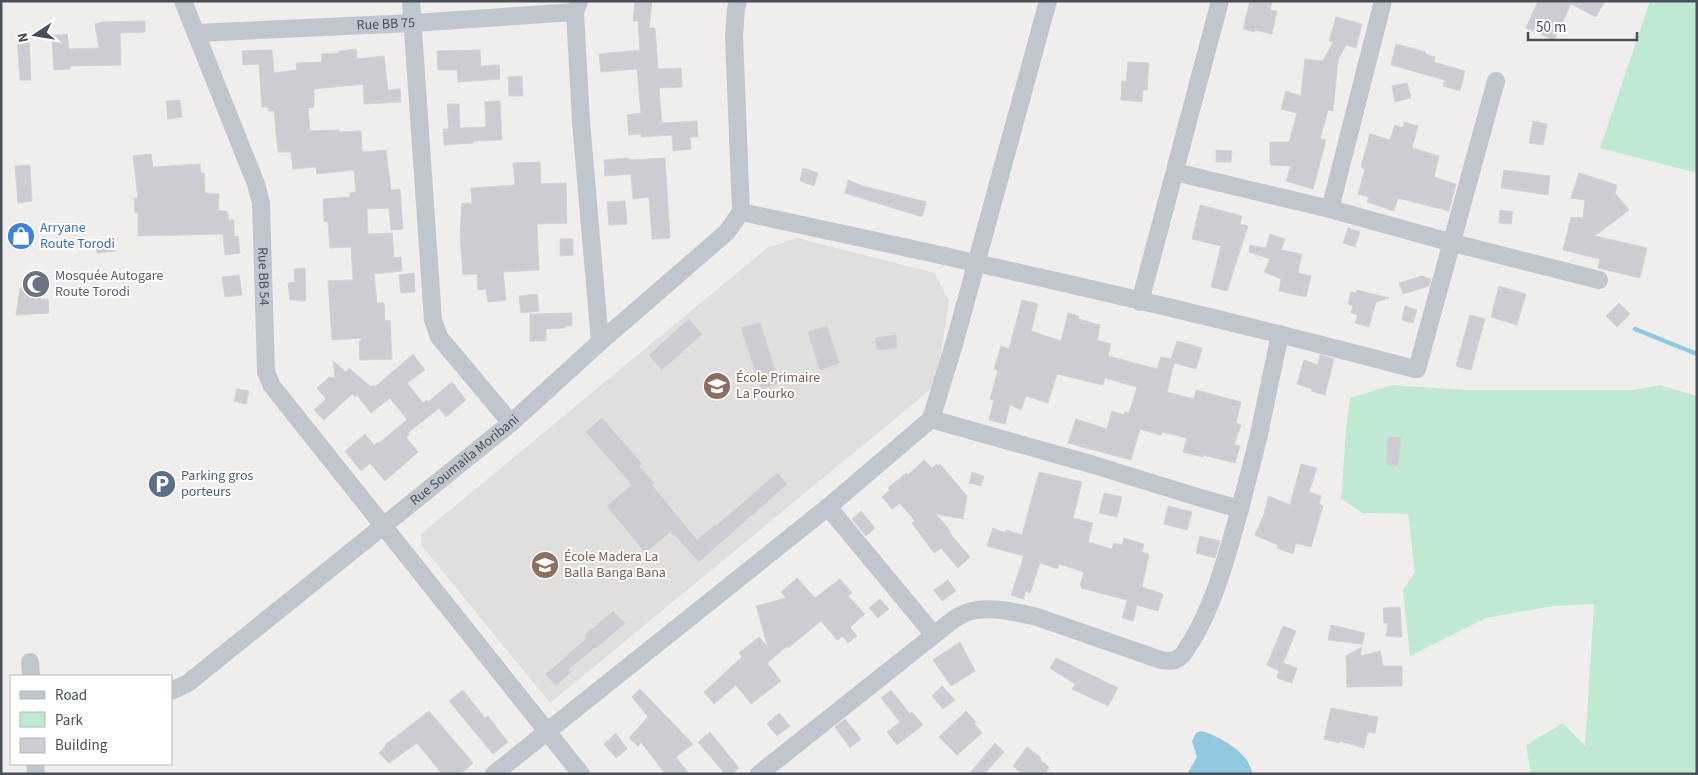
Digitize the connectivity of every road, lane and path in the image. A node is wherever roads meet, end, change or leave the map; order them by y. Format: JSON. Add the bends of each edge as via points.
{"nodes":[{"id":1,"x":182,"y":1,"type":"edge"},
{"id":2,"x":412,"y":1,"type":"edge"},
{"id":3,"x":738,"y":1,"type":"edge"},
{"id":4,"x":1048,"y":1,"type":"edge"},
{"id":5,"x":1220,"y":1,"type":"edge"},
{"id":6,"x":1383,"y":1,"type":"edge"},
{"id":7,"x":577,"y":6,"type":"edge"},
{"id":8,"x":413,"y":23,"type":"junction"},
{"id":9,"x":196,"y":33,"type":"junction"},
{"id":10,"x":1496,"y":81,"type":"dead end"},
{"id":11,"x":1175,"y":172,"type":"junction"},
{"id":12,"x":1330,"y":209,"type":"junction"},
{"id":13,"x":741,"y":212,"type":"junction"},
{"id":14,"x":1453,"y":243,"type":"junction"},
{"id":15,"x":976,"y":263,"type":"junction"},
{"id":16,"x":1599,"y":280,"type":"dead end"},
{"id":17,"x":1140,"y":302,"type":"junction"},
{"id":18,"x":1280,"y":334,"type":"junction"},
{"id":19,"x":600,"y":342,"type":"junction"},
{"id":20,"x":931,"y":419,"type":"junction"},
{"id":21,"x":511,"y":423,"type":"junction"},
{"id":22,"x":828,"y":507,"type":"junction"},
{"id":23,"x":1240,"y":509,"type":"junction"},
{"id":24,"x":384,"y":526,"type":"junction"},
{"id":25,"x":934,"y":635,"type":"junction"},
{"id":26,"x":172,"y":691,"type":"edge"},
{"id":27,"x":546,"y":731,"type":"junction"},
{"id":28,"x":494,"y":774,"type":"edge"},
{"id":29,"x":581,"y":774,"type":"edge"},
{"id":30,"x":758,"y":774,"type":"edge"}],
"edges":[{"from":1,"to":9,"type":"street","name":"Rue BB 54"},
{"from":2,"to":8,"type":"street"},
{"from":3,"to":13,"type":"street","via":[[734,36]]},
{"from":4,"to":15,"type":"street"},
{"from":5,"to":11,"type":"street"},
{"from":6,"to":12,"type":"street"},
{"from":7,"to":8,"type":"street","name":"Rue BB 75"},
{"from":7,"to":19,"type":"street","via":[[581,122]]},
{"from":8,"to":9,"type":"street","name":"Rue BB 75"},
{"from":8,"to":21,"type":"street","via":[[434,320],[439,337]]},
{"from":9,"to":24,"type":"street","name":"Rue BB 54","via":[[261,202],[268,379]]},
{"from":10,"to":14,"type":"street"},
{"from":11,"to":12,"type":"street"},
{"from":11,"to":17,"type":"street"},
{"from":12,"to":14,"type":"street"},
{"from":13,"to":15,"type":"street"},
{"from":13,"to":19,"type":"street","name":"Rue Soumaila Moribani","via":[[728,232]]},
{"from":14,"to":16,"type":"street"},
{"from":14,"to":18,"type":"street","via":[[1416,369]]},
{"from":15,"to":17,"type":"street"},
{"from":15,"to":20,"type":"street"},
{"from":17,"to":18,"type":"street"},
{"from":18,"to":23,"type":"street"},
{"from":19,"to":21,"type":"street","name":"Rue Soumaila Moribani"},
{"from":20,"to":22,"type":"street"},
{"from":20,"to":23,"type":"street"},
{"from":21,"to":24,"type":"street","name":"Rue Soumaila Moribani"},
{"from":22,"to":25,"type":"street"},
{"from":22,"to":27,"type":"street"},
{"from":23,"to":25,"type":"street","via":[[1213,598],[1178,659],[1161,660],[1048,620],[986,609],[961,615]]},
{"from":24,"to":26,"type":"street","name":"Rue Soumaila Moribani","via":[[188,683]]},
{"from":24,"to":27,"type":"street","name":"Rue BB 54"},
{"from":25,"to":30,"type":"street"},
{"from":27,"to":28,"type":"street"},
{"from":27,"to":29,"type":"street","name":"Rue BB 54"}]}
